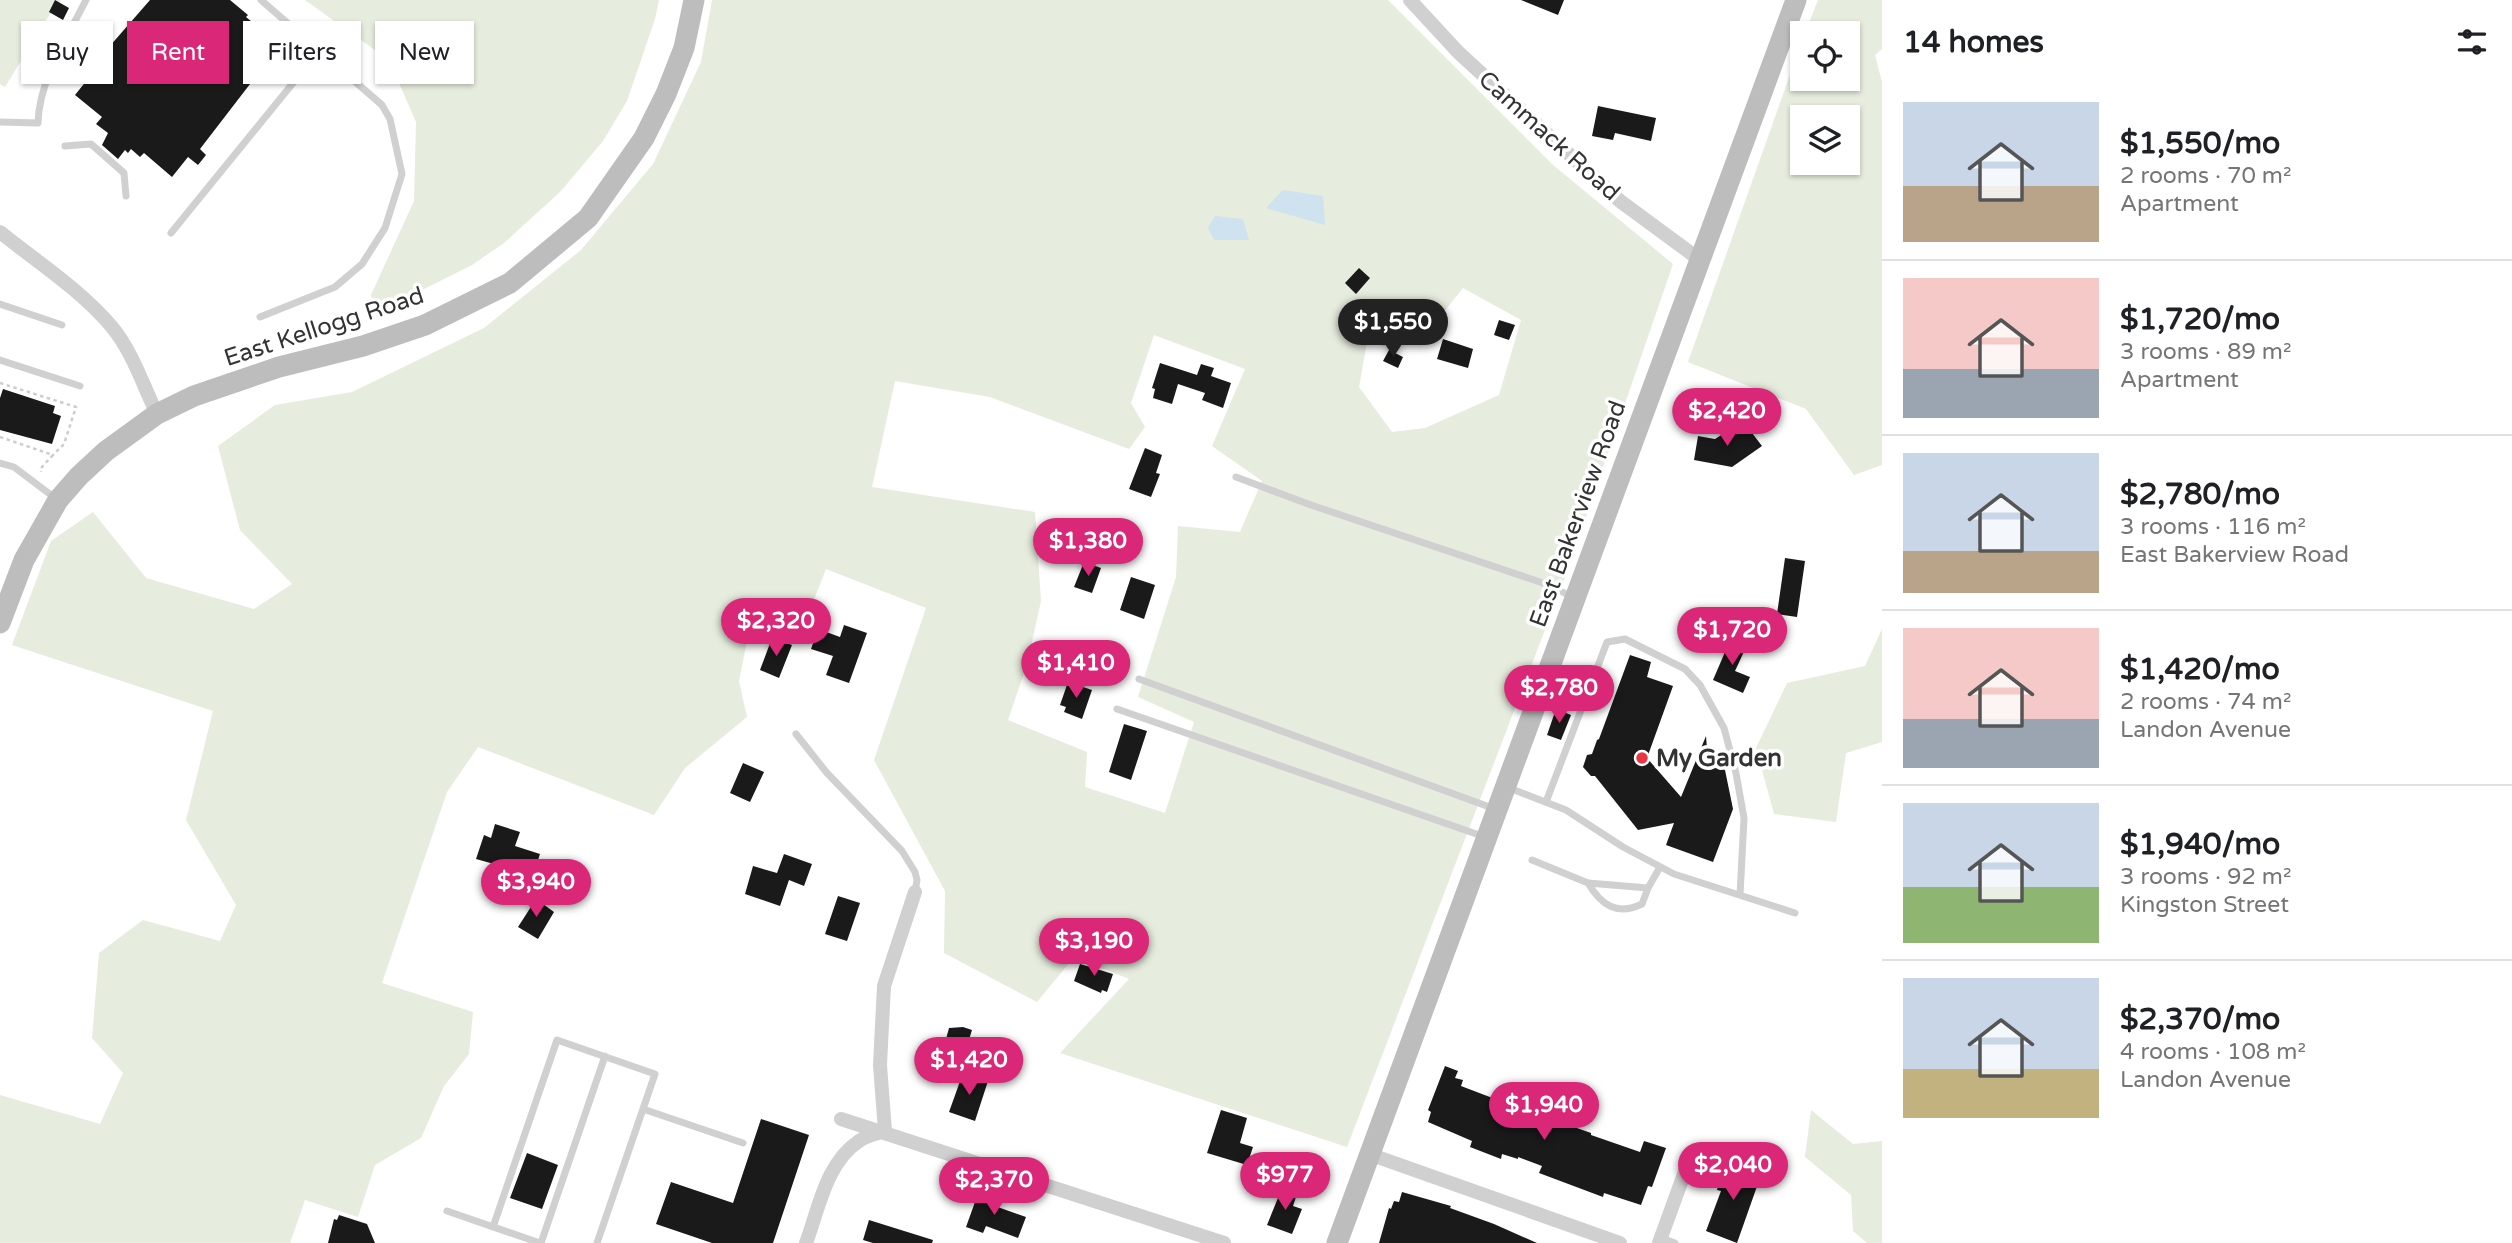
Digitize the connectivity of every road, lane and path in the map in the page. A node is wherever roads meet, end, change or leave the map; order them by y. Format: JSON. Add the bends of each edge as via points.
{"nodes":[{"id":1,"x":86,"y":0,"type":"edge"},
{"id":2,"x":261,"y":0,"type":"edge"},
{"id":3,"x":694,"y":0,"type":"edge"},
{"id":4,"x":1410,"y":0,"type":"edge"},
{"id":5,"x":1796,"y":0,"type":"edge"},
{"id":6,"x":285,"y":21,"type":"edge"},
{"id":7,"x":292,"y":84,"type":"edge"},
{"id":8,"x":358,"y":84,"type":"edge"},
{"id":9,"x":0,"y":122,"type":"edge"},
{"id":10,"x":65,"y":146,"type":"dead end"},
{"id":11,"x":126,"y":196,"type":"dead end"},
{"id":12,"x":0,"y":232,"type":"edge"},
{"id":13,"x":171,"y":233,"type":"dead end"},
{"id":14,"x":1700,"y":260,"type":"junction"},
{"id":15,"x":0,"y":304,"type":"edge"},
{"id":16,"x":260,"y":317,"type":"dead end"},
{"id":17,"x":62,"y":325,"type":"dead end"},
{"id":18,"x":0,"y":360,"type":"edge"},
{"id":19,"x":0,"y":383,"type":"edge"},
{"id":20,"x":80,"y":386,"type":"dead end"},
{"id":21,"x":157,"y":414,"type":"junction"},
{"id":22,"x":0,"y":437,"type":"edge"},
{"id":23,"x":54,"y":455,"type":"junction"},
{"id":24,"x":0,"y":463,"type":"edge"},
{"id":25,"x":1237,"y":477,"type":"dead end"},
{"id":26,"x":40,"y":486,"type":"junction"},
{"id":27,"x":58,"y":500,"type":"junction"},
{"id":28,"x":1575,"y":599,"type":"junction"},
{"id":29,"x":0,"y":623,"type":"edge"},
{"id":30,"x":1139,"y":679,"type":"dead end"},
{"id":31,"x":1117,"y":709,"type":"dead end"},
{"id":32,"x":796,"y":734,"type":"dead end"},
{"id":33,"x":1505,"y":786,"type":"junction"},
{"id":34,"x":1546,"y":802,"type":"junction"},
{"id":35,"x":1496,"y":809,"type":"junction"},
{"id":36,"x":1486,"y":837,"type":"junction"},
{"id":37,"x":1532,"y":860,"type":"dead end"},
{"id":38,"x":1660,"y":867,"type":"junction"},
{"id":39,"x":1588,"y":883,"type":"junction"},
{"id":40,"x":1648,"y":888,"type":"junction"},
{"id":41,"x":915,"y":892,"type":"joint"},
{"id":42,"x":1740,"y":895,"type":"junction"},
{"id":43,"x":1795,"y":913,"type":"dead end"},
{"id":44,"x":605,"y":1056,"type":"junction"},
{"id":45,"x":643,"y":1109,"type":"junction"},
{"id":46,"x":841,"y":1119,"type":"dead end"},
{"id":47,"x":885,"y":1131,"type":"junction"},
{"id":48,"x":743,"y":1143,"type":"dead end"},
{"id":49,"x":1369,"y":1154,"type":"junction"},
{"id":50,"x":1690,"y":1155,"type":"dead end"},
{"id":51,"x":447,"y":1211,"type":"dead end"},
{"id":52,"x":493,"y":1227,"type":"junction"},
{"id":53,"x":1665,"y":1241,"type":"edge"},
{"id":54,"x":541,"y":1243,"type":"edge"},
{"id":55,"x":597,"y":1243,"type":"edge"},
{"id":56,"x":806,"y":1243,"type":"edge"},
{"id":57,"x":1224,"y":1243,"type":"edge"},
{"id":58,"x":1337,"y":1243,"type":"edge"},
{"id":59,"x":1619,"y":1243,"type":"edge"}],
"edges":[{"from":1,"to":9,"type":"lane","via":[[38,104],[38,123]]},
{"from":2,"to":6,"type":"lane"},
{"from":3,"to":21,"type":"main road","name":"East Kellogg Road","via":[[684,48],[644,138],[587,218],[510,283],[425,325],[279,367]]},
{"from":4,"to":14,"type":"street","name":"Cammack Road","via":[[1458,52],[1620,201]]},
{"from":5,"to":14,"type":"main road","name":"East Bakerview Road"},
{"from":7,"to":13,"type":"lane"},
{"from":8,"to":16,"type":"lane","via":[[382,105],[390,119],[402,174],[386,228],[362,264],[335,288]]},
{"from":10,"to":11,"type":"lane","via":[[91,144],[124,173]]},
{"from":12,"to":21,"type":"street","via":[[113,328]]},
{"from":14,"to":28,"type":"main road","name":"East Bakerview Road"},
{"from":15,"to":17,"type":"lane"},
{"from":18,"to":20,"type":"lane"},
{"from":19,"to":23,"type":"path","via":[[76,407],[64,444]]},
{"from":21,"to":27,"type":"main road","name":"East Kellogg Road","via":[[106,451]]},
{"from":22,"to":23,"type":"path"},
{"from":23,"to":26,"type":"path","via":[[41,468]]},
{"from":24,"to":26,"type":"lane","via":[[14,467]]},
{"from":25,"to":28,"type":"lane","via":[[1537,581]]},
{"from":26,"to":27,"type":"lane"},
{"from":27,"to":29,"type":"main road","name":"East Kellogg Road","via":[[24,559]]},
{"from":28,"to":33,"type":"main road","name":"East Bakerview Road"},
{"from":30,"to":35,"type":"lane"},
{"from":31,"to":36,"type":"lane"},
{"from":32,"to":41,"type":"lane","via":[[902,851],[915,872]]},
{"from":33,"to":34,"type":"lane"},
{"from":33,"to":35,"type":"main road","name":"East Bakerview Road"},
{"from":34,"to":38,"type":"lane"},
{"from":34,"to":42,"type":"lane","via":[[1606,642],[1625,639],[1685,668],[1724,728],[1744,818]]},
{"from":35,"to":36,"type":"main road","name":"East Bakerview Road"},
{"from":36,"to":49,"type":"main road","name":"East Bakerview Road"},
{"from":37,"to":39,"type":"lane"},
{"from":38,"to":40,"type":"lane"},
{"from":38,"to":42,"type":"lane"},
{"from":39,"to":40,"type":"lane"},
{"from":39,"to":40,"type":"lane","via":[[1598,900],[1631,910],[1642,904]]},
{"from":41,"to":47,"type":"street","via":[[884,986],[880,1065]]},
{"from":42,"to":43,"type":"lane"},
{"from":44,"to":45,"type":"lane","via":[[655,1074]]},
{"from":44,"to":52,"type":"lane","via":[[557,1040]]},
{"from":44,"to":54,"type":"lane"},
{"from":45,"to":48,"type":"lane"},
{"from":45,"to":55,"type":"lane"},
{"from":46,"to":47,"type":"street"},
{"from":47,"to":56,"type":"street","via":[[861,1139],[833,1167]]},
{"from":47,"to":57,"type":"street"},
{"from":49,"to":58,"type":"main road","name":"East Bakerview Road"},
{"from":49,"to":59,"type":"street"},
{"from":50,"to":53,"type":"street"},
{"from":51,"to":52,"type":"lane"},
{"from":52,"to":54,"type":"lane"}]}
